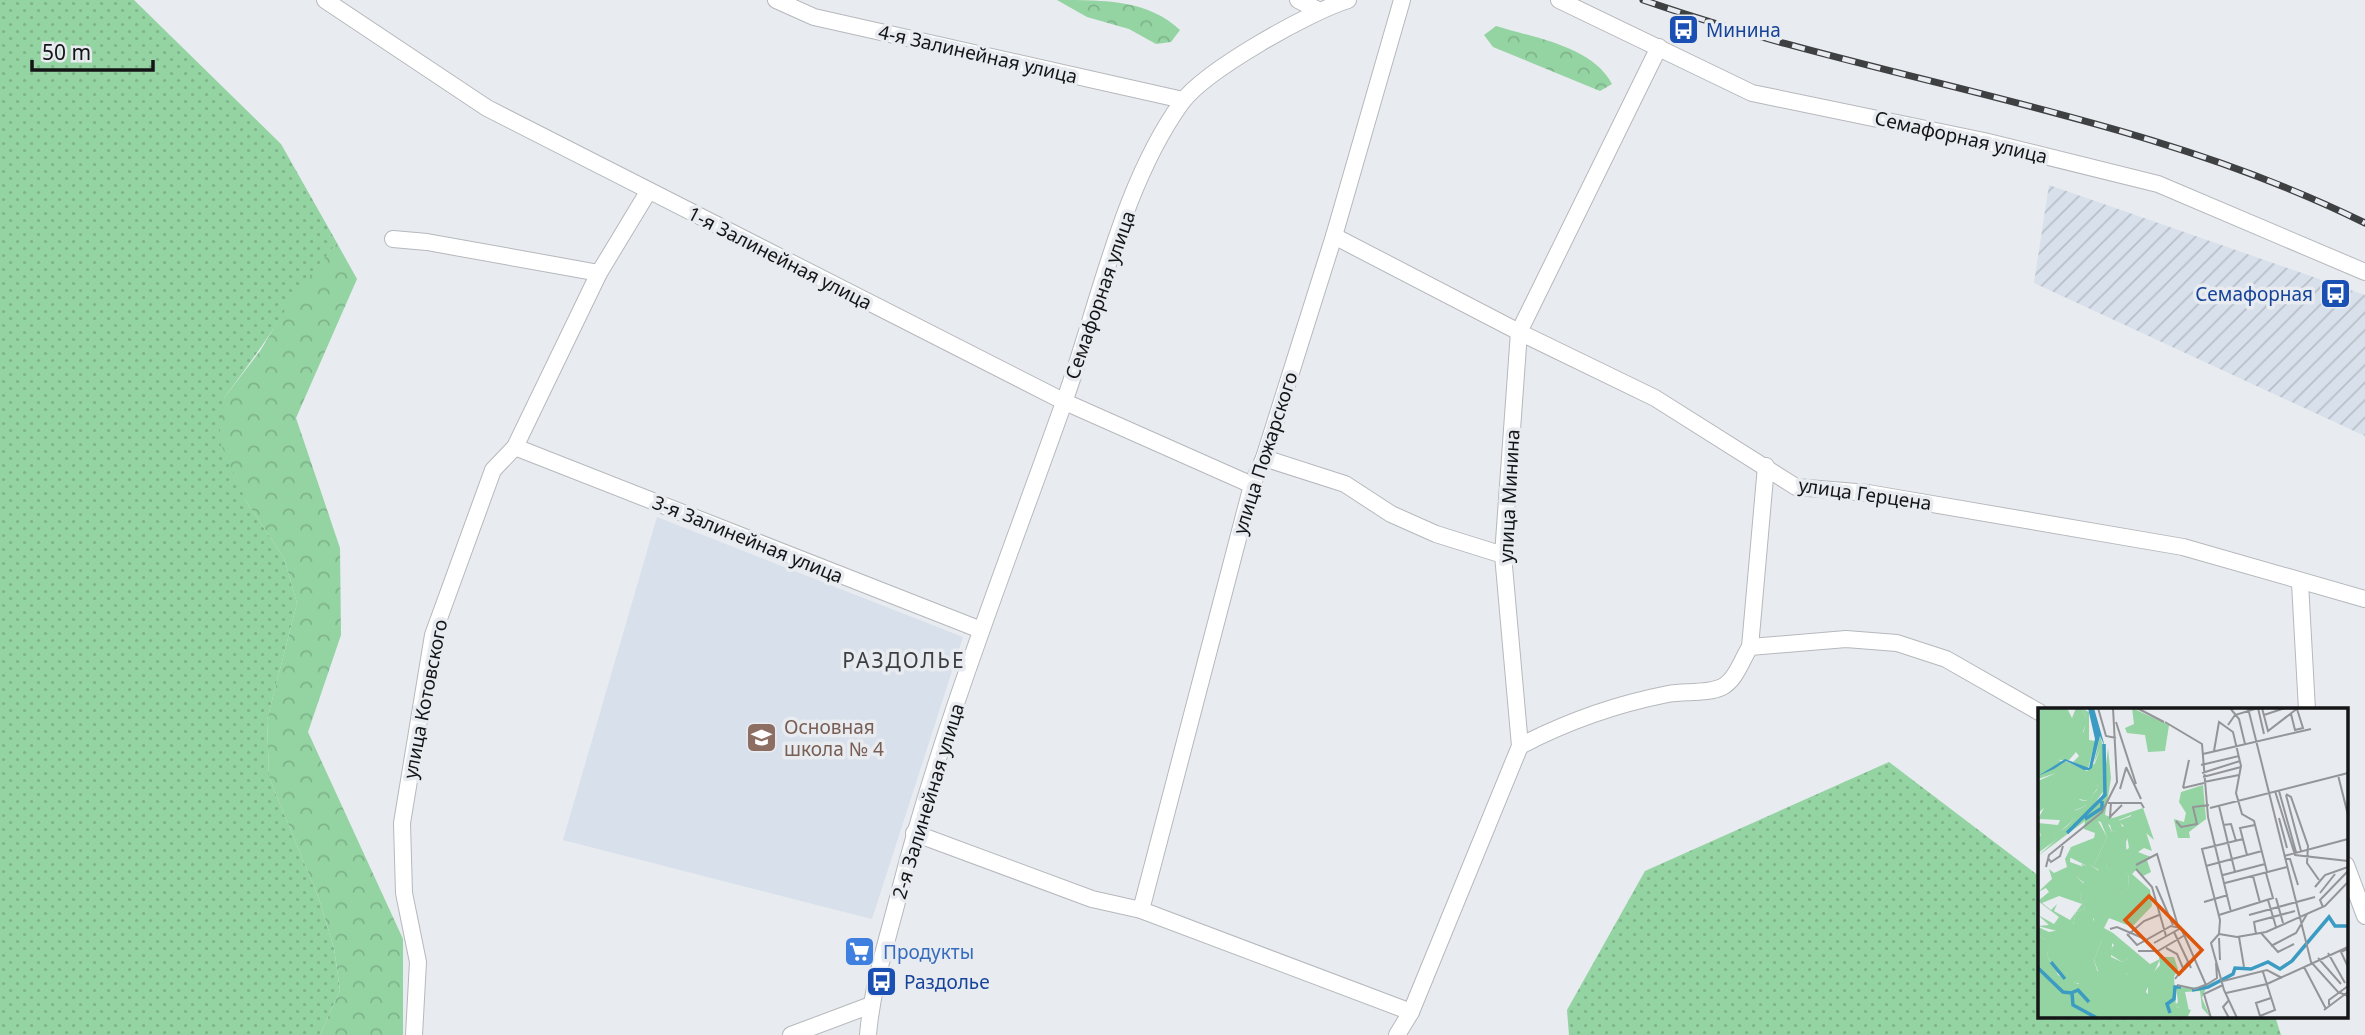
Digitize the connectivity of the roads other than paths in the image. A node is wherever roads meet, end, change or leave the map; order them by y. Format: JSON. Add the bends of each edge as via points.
{"nodes":[{"id":1,"x":326,"y":0,"type":"edge"},
{"id":2,"x":776,"y":0,"type":"edge"},
{"id":3,"x":1298,"y":0,"type":"edge"},
{"id":4,"x":1348,"y":0,"type":"edge"},
{"id":5,"x":1402,"y":0,"type":"edge"},
{"id":6,"x":1559,"y":0,"type":"edge"},
{"id":7,"x":1318,"y":10,"type":"junction"},
{"id":8,"x":1660,"y":47,"type":"junction"},
{"id":9,"x":1183,"y":100,"type":"junction"},
{"id":10,"x":648,"y":192,"type":"junction"},
{"id":11,"x":1334,"y":236,"type":"junction"},
{"id":12,"x":393,"y":239,"type":"dead end"},
{"id":13,"x":2365,"y":272,"type":"edge"},
{"id":14,"x":599,"y":273,"type":"junction"},
{"id":15,"x":1520,"y":332,"type":"junction"},
{"id":16,"x":1065,"y":402,"type":"junction"},
{"id":17,"x":515,"y":447,"type":"junction"},
{"id":18,"x":1264,"y":458,"type":"junction"},
{"id":19,"x":1766,"y":466,"type":"junction"},
{"id":20,"x":1252,"y":485,"type":"junction"},
{"id":21,"x":1503,"y":555,"type":"junction"},
{"id":22,"x":2300,"y":583,"type":"junction"},
{"id":23,"x":2365,"y":599,"type":"edge"},
{"id":24,"x":981,"y":630,"type":"junction"},
{"id":25,"x":1750,"y":647,"type":"junction"},
{"id":26,"x":2307,"y":708,"type":"edge"},
{"id":27,"x":2038,"y":711,"type":"edge"},
{"id":28,"x":1520,"y":746,"type":"junction"},
{"id":29,"x":915,"y":833,"type":"junction"},
{"id":30,"x":2348,"y":870,"type":"edge"},
{"id":31,"x":1141,"y":910,"type":"junction"},
{"id":32,"x":2365,"y":916,"type":"edge"},
{"id":33,"x":871,"y":1005,"type":"junction"},
{"id":34,"x":1411,"y":1012,"type":"junction"},
{"id":35,"x":414,"y":1035,"type":"edge"},
{"id":36,"x":791,"y":1035,"type":"edge"},
{"id":37,"x":868,"y":1035,"type":"edge"},
{"id":38,"x":1397,"y":1035,"type":"edge"}],
"edges":[{"from":1,"to":10,"type":"street","name":"1-я Залинейная улица","via":[[487,108]]},
{"from":2,"to":9,"type":"street","name":"4-я Залинейная улица","via":[[814,17]]},
{"from":3,"to":7,"type":"street"},
{"from":4,"to":7,"type":"street","name":"Семафорная улица"},
{"from":5,"to":11,"type":"street","name":"улица Пожарского"},
{"from":6,"to":8,"type":"street","name":"Семафорная улица"},
{"from":7,"to":9,"type":"street","name":"Семафорная улица","via":[[1203,81]]},
{"from":8,"to":13,"type":"street","name":"Семафорная улица","via":[[1752,93],[1984,141],[2158,184]]},
{"from":8,"to":15,"type":"street","name":"улица Минина"},
{"from":9,"to":16,"type":"street","name":"Семафорная улица","via":[[1145,171],[1111,253]]},
{"from":10,"to":14,"type":"street","name":"улица Котовского"},
{"from":10,"to":16,"type":"street","name":"1-я Залинейная улица"},
{"from":11,"to":15,"type":"street","name":"улица Герцена"},
{"from":11,"to":18,"type":"street","name":"улица Пожарского"},
{"from":12,"to":14,"type":"street"},
{"from":14,"to":17,"type":"street","name":"улица Котовского"},
{"from":15,"to":19,"type":"street","name":"улица Герцена","via":[[1655,398]]},
{"from":15,"to":21,"type":"street","name":"улица Минина"},
{"from":16,"to":20,"type":"street","name":"1-я Залинейная улица"},
{"from":16,"to":24,"type":"street","name":"2-я Залинейная улица"},
{"from":17,"to":24,"type":"street","name":"3-я Залинейная улица"},
{"from":17,"to":35,"type":"street","name":"улица Котовского","via":[[493,470],[433,635],[402,823],[404,893],[418,962]]},
{"from":18,"to":20,"type":"street","name":"улица Пожарского"},
{"from":18,"to":21,"type":"street","via":[[1345,484],[1391,514]]},
{"from":19,"to":22,"type":"street","name":"улица Герцена","via":[[1796,487],[1868,493],[2183,547]]},
{"from":19,"to":25,"type":"street"},
{"from":20,"to":31,"type":"street","name":"улица Пожарского"},
{"from":21,"to":28,"type":"street","name":"улица Минина"},
{"from":22,"to":23,"type":"street","name":"улица Герцена"},
{"from":22,"to":26,"type":"street"},
{"from":24,"to":29,"type":"street","name":"2-я Залинейная улица"},
{"from":25,"to":27,"type":"street","via":[[1846,639],[1897,643],[1946,659]]},
{"from":25,"to":28,"type":"street","via":[[1722,687],[1611,709],[1552,729]]},
{"from":28,"to":34,"type":"street","name":"улица Минина"},
{"from":29,"to":31,"type":"street","via":[[1091,899]]},
{"from":29,"to":33,"type":"street","name":"2-я Залинейная улица"},
{"from":30,"to":32,"type":"street"},
{"from":31,"to":34,"type":"street"},
{"from":33,"to":36,"type":"street"},
{"from":33,"to":37,"type":"street","name":"2-я Залинейная улица"},
{"from":34,"to":38,"type":"street","name":"улица Минина"}]}
